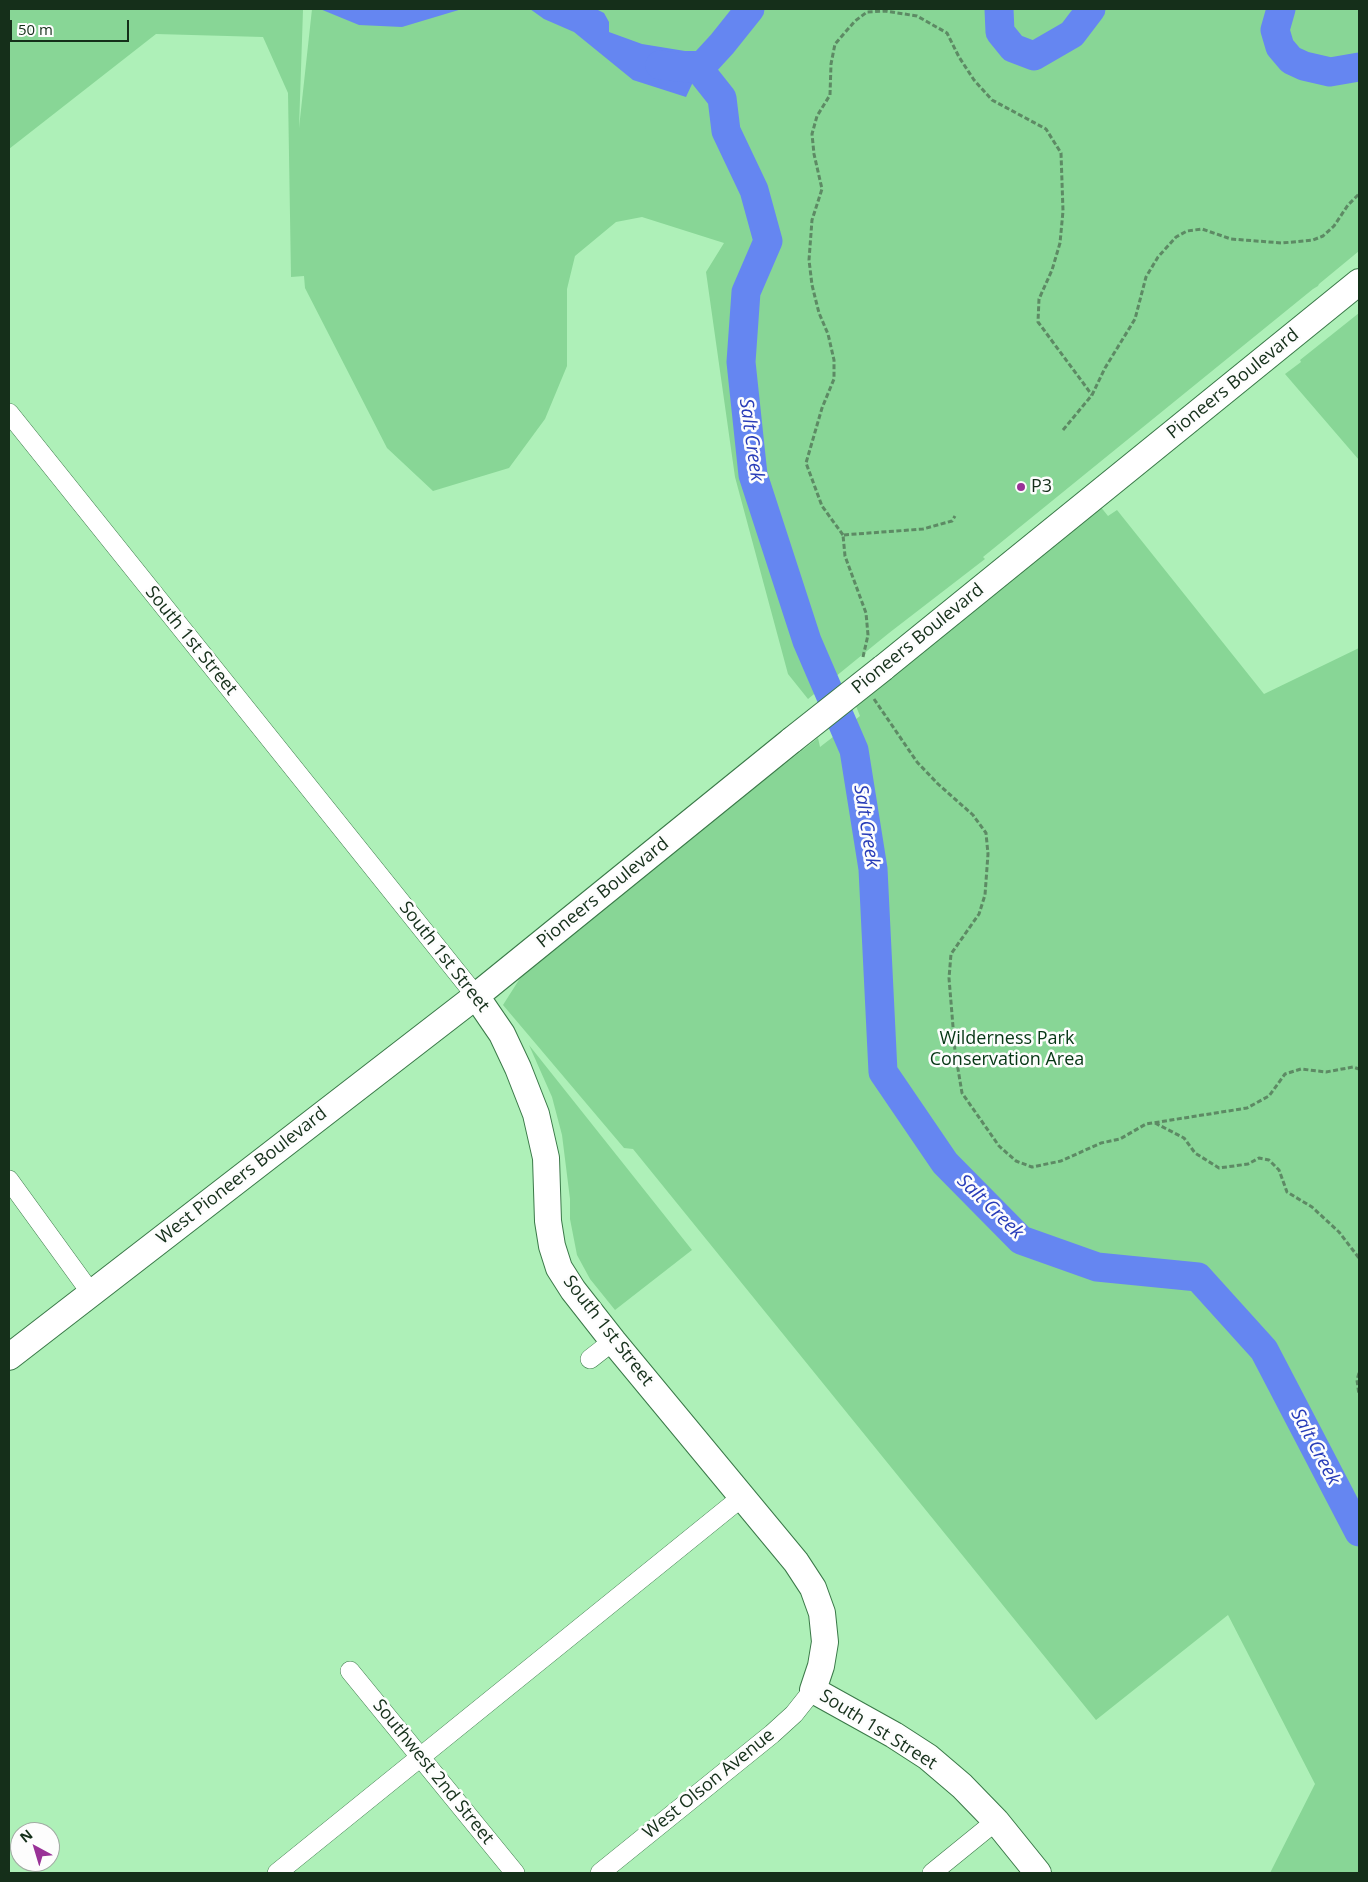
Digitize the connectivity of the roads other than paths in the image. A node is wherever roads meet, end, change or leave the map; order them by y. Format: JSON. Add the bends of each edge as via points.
{"nodes":[{"id":1,"x":1359,"y":282,"type":"edge"},
{"id":2,"x":9,"y":412,"type":"edge"},
{"id":3,"x":476,"y":996,"type":"junction"},
{"id":4,"x":9,"y":1180,"type":"edge"},
{"id":5,"x":91,"y":1293,"type":"junction"},
{"id":6,"x":614,"y":1341,"type":"junction"},
{"id":7,"x":9,"y":1358,"type":"edge"},
{"id":8,"x":590,"y":1359,"type":"dead end"},
{"id":9,"x":742,"y":1497,"type":"junction"},
{"id":10,"x":350,"y":1671,"type":"dead end"},
{"id":11,"x":814,"y":1690,"type":"junction"},
{"id":12,"x":421,"y":1758,"type":"junction"},
{"id":13,"x":996,"y":1821,"type":"junction"},
{"id":14,"x":277,"y":1873,"type":"edge"},
{"id":15,"x":515,"y":1873,"type":"edge"},
{"id":16,"x":600,"y":1873,"type":"edge"},
{"id":17,"x":932,"y":1873,"type":"edge"},
{"id":18,"x":1038,"y":1873,"type":"edge"}],
"edges":[{"from":1,"to":3,"type":"main road","name":"Pioneers Boulevard","bridge":true,"via":[[873,664],[792,740]]},
{"from":2,"to":3,"type":"street","name":"South 1st Street"},
{"from":3,"to":5,"type":"main road","name":"West Pioneers Boulevard"},
{"from":3,"to":6,"type":"main road","name":"South 1st Street","via":[[502,1034],[536,1114],[546,1158],[548,1221],[559,1268]]},
{"from":4,"to":5,"type":"street"},
{"from":5,"to":7,"type":"main road","name":"West Pioneers Boulevard"},
{"from":6,"to":8,"type":"street"},
{"from":6,"to":9,"type":"main road","name":"South 1st Street"},
{"from":9,"to":11,"type":"main road","name":"South 1st Street","via":[[796,1562],[813,1588],[822,1614],[825,1642]]},
{"from":9,"to":12,"type":"street"},
{"from":10,"to":12,"type":"street","name":"Southwest 2nd Street"},
{"from":11,"to":13,"type":"main road","name":"South 1st Street","via":[[928,1757]]},
{"from":11,"to":16,"type":"street","name":"West Olson Avenue","via":[[772,1734]]},
{"from":12,"to":14,"type":"street"},
{"from":12,"to":15,"type":"street","name":"Southwest 2nd Street"},
{"from":13,"to":17,"type":"street"},
{"from":13,"to":18,"type":"main road","name":"South 1st Street"}]}
